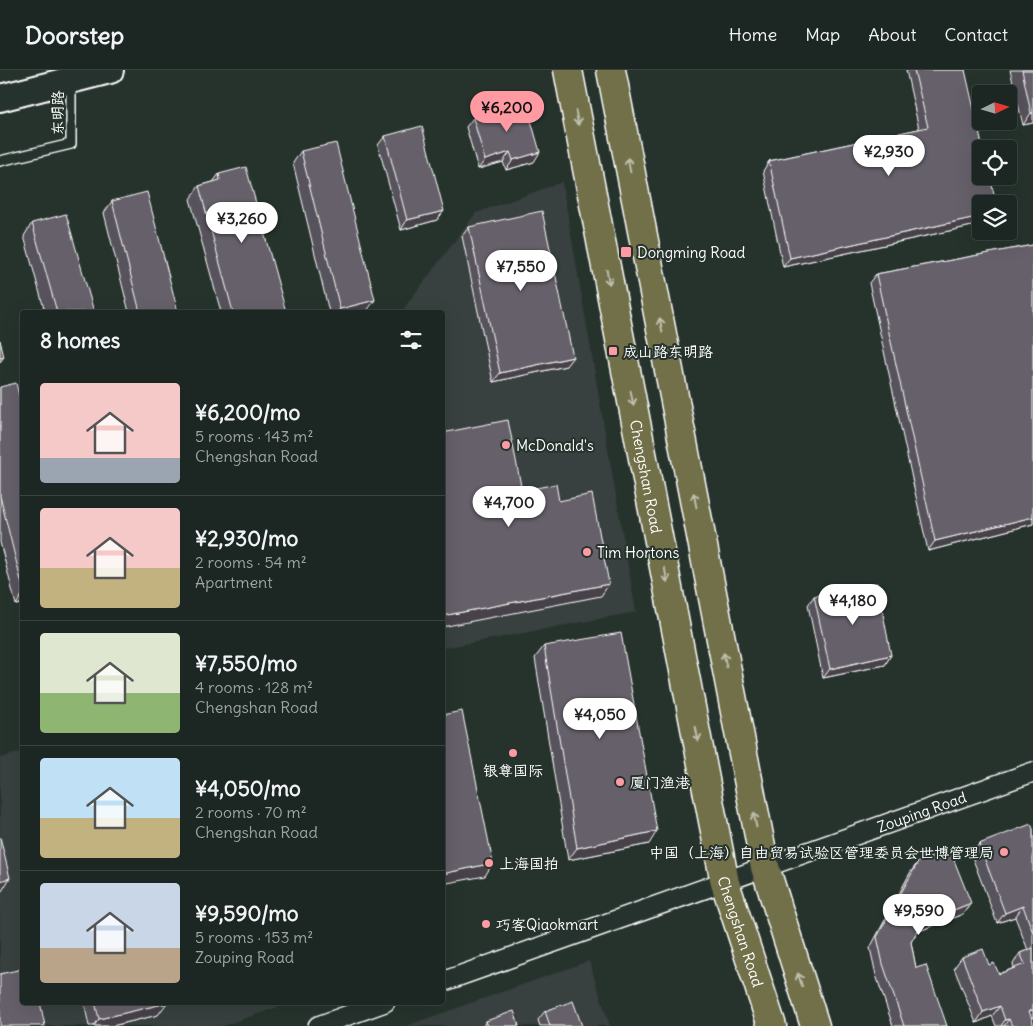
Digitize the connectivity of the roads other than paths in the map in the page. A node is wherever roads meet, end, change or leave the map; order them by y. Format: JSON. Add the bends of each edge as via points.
{"nodes":[{"id":1,"x":110,"y":70,"type":"edge"},
{"id":2,"x":568,"y":70,"type":"edge"},
{"id":3,"x":611,"y":70,"type":"edge"},
{"id":4,"x":69,"y":75,"type":"edge"},
{"id":5,"x":0,"y":98,"type":"edge"},
{"id":6,"x":0,"y":162,"type":"edge"},
{"id":7,"x":1033,"y":772,"type":"edge"},
{"id":8,"x":765,"y":868,"type":"junction"},
{"id":9,"x":725,"y":883,"type":"junction"},
{"id":10,"x":445,"y":981,"type":"edge"},
{"id":11,"x":377,"y":1005,"type":"edge"},
{"id":12,"x":318,"y":1026,"type":"edge"},
{"id":13,"x":772,"y":1026,"type":"edge"},
{"id":14,"x":815,"y":1026,"type":"edge"}],
"edges":[{"from":1,"to":4,"type":"main road"},
{"from":2,"to":9,"type":"main road","name":"Chengshan Road","one_way":true},
{"from":8,"to":3,"type":"main road","one_way":true},
{"from":4,"to":5,"type":"main road"},
{"from":4,"to":6,"type":"lane","name":"东明路","via":[[71,144]]},
{"from":7,"to":8,"type":"street","name":"Zouping Road"},
{"from":8,"to":9,"type":"street","name":"Zouping Road"},
{"from":14,"to":8,"type":"main road","one_way":true},
{"from":9,"to":10,"type":"street","name":"Zouping Road"},
{"from":9,"to":13,"type":"main road","name":"Chengshan Road"},
{"from":11,"to":12,"type":"street"}]}
